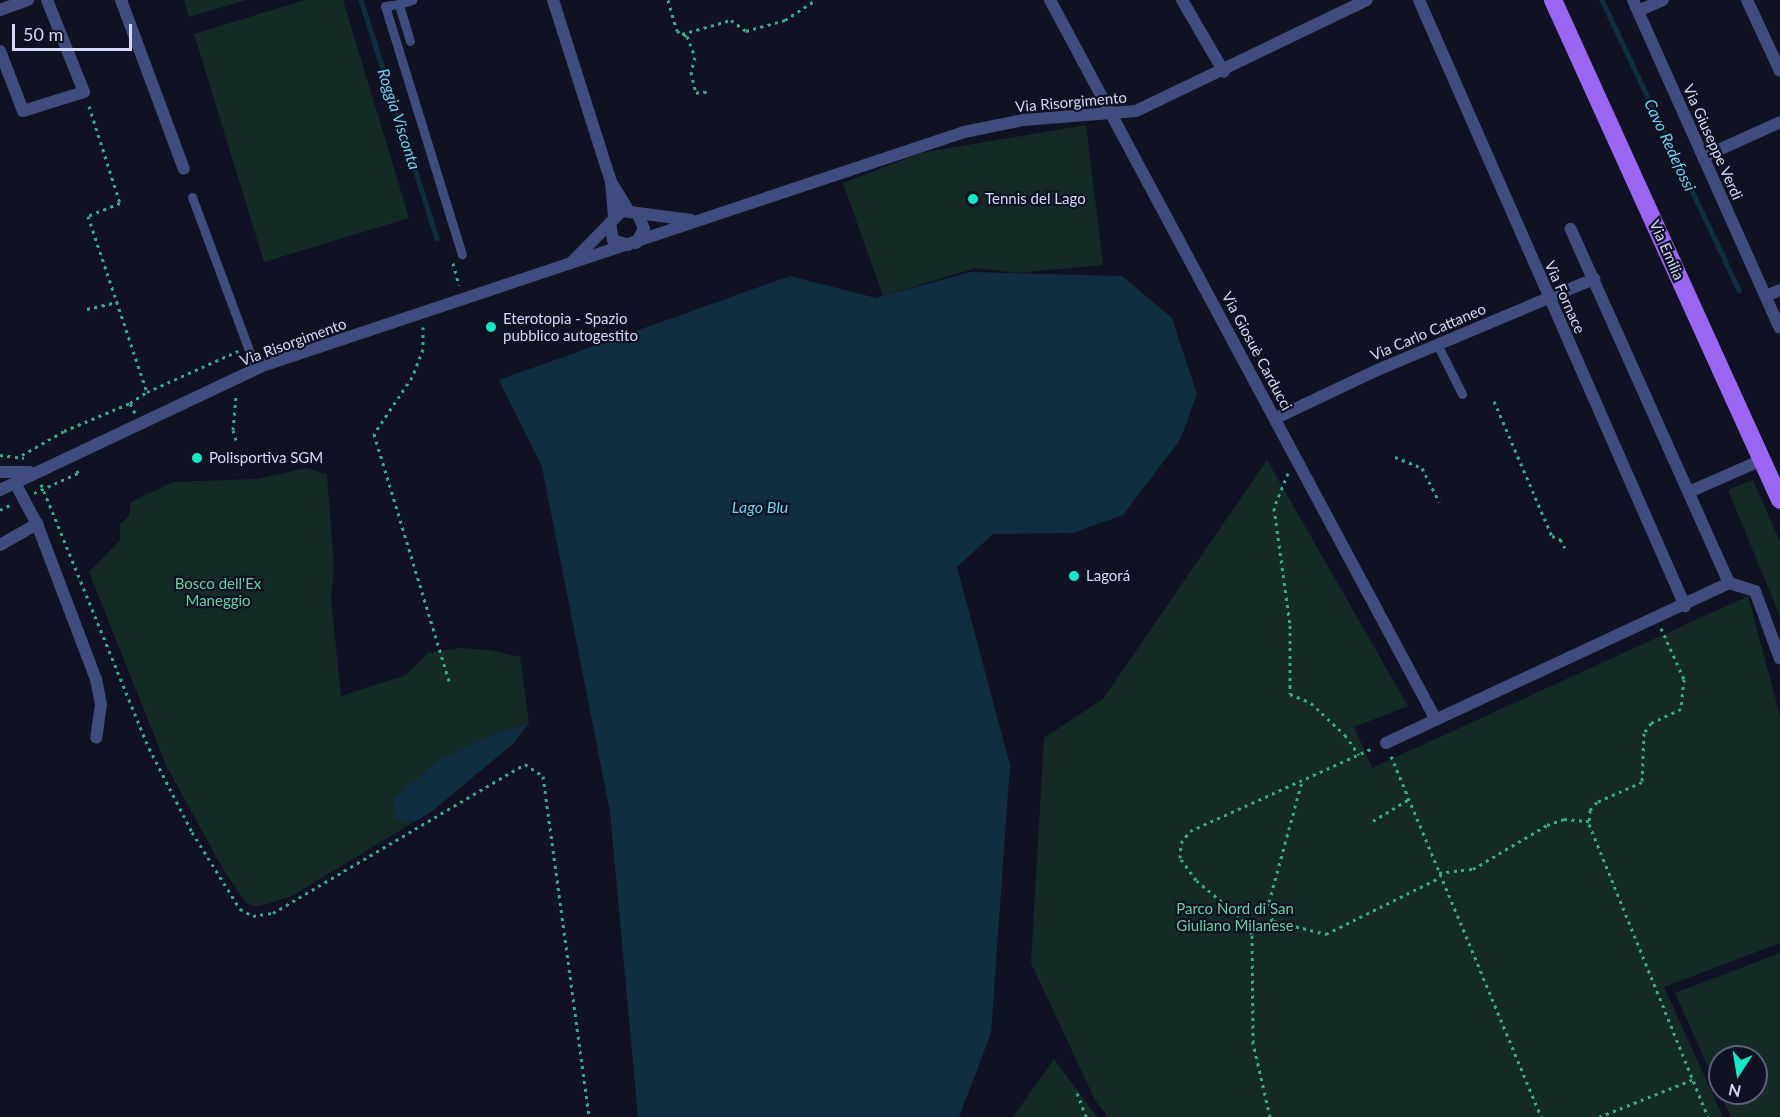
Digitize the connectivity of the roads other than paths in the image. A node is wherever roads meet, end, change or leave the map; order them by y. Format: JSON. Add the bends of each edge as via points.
{"nodes":[{"id":1,"x":28,"y":0,"type":"edge"},
{"id":2,"x":47,"y":0,"type":"edge"},
{"id":3,"x":121,"y":0,"type":"edge"},
{"id":4,"x":412,"y":0,"type":"edge"},
{"id":5,"x":553,"y":0,"type":"edge"},
{"id":6,"x":1050,"y":0,"type":"edge"},
{"id":7,"x":1182,"y":0,"type":"edge"},
{"id":8,"x":1367,"y":0,"type":"edge"},
{"id":9,"x":1419,"y":0,"type":"edge"},
{"id":10,"x":1553,"y":0,"type":"edge"},
{"id":11,"x":1663,"y":0,"type":"edge"},
{"id":12,"x":1747,"y":0,"type":"edge"},
{"id":13,"x":399,"y":4,"type":"junction"},
{"id":14,"x":1636,"y":6,"type":"edge"},
{"id":15,"x":0,"y":10,"type":"edge"},
{"id":16,"x":410,"y":41,"type":"dead end"},
{"id":17,"x":0,"y":51,"type":"edge"},
{"id":18,"x":1780,"y":71,"type":"edge"},
{"id":19,"x":1224,"y":72,"type":"junction"},
{"id":20,"x":1115,"y":115,"type":"junction"},
{"id":21,"x":1780,"y":122,"type":"edge"},
{"id":22,"x":1703,"y":157,"type":"junction"},
{"id":23,"x":184,"y":170,"type":"dead end"},
{"id":24,"x":611,"y":182,"type":"junction"},
{"id":25,"x":192,"y":197,"type":"dead end"},
{"id":26,"x":633,"y":212,"type":"junction"},
{"id":27,"x":612,"y":219,"type":"junction"},
{"id":28,"x":695,"y":221,"type":"junction"},
{"id":29,"x":1571,"y":230,"type":"dead end"},
{"id":30,"x":633,"y":244,"type":"junction"},
{"id":31,"x":462,"y":254,"type":"dead end"},
{"id":32,"x":571,"y":263,"type":"junction"},
{"id":33,"x":1594,"y":279,"type":"junction"},
{"id":34,"x":1780,"y":290,"type":"edge"},
{"id":35,"x":1766,"y":296,"type":"junction"},
{"id":36,"x":1548,"y":297,"type":"junction"},
{"id":37,"x":1780,"y":328,"type":"edge"},
{"id":38,"x":1437,"y":344,"type":"junction"},
{"id":39,"x":256,"y":369,"type":"junction"},
{"id":40,"x":1462,"y":394,"type":"dead end"},
{"id":41,"x":1276,"y":418,"type":"junction"},
{"id":42,"x":1762,"y":460,"type":"junction"},
{"id":43,"x":35,"y":471,"type":"junction"},
{"id":44,"x":0,"y":472,"type":"edge"},
{"id":45,"x":15,"y":483,"type":"junction"},
{"id":46,"x":0,"y":490,"type":"edge"},
{"id":47,"x":1689,"y":492,"type":"junction"},
{"id":48,"x":1780,"y":500,"type":"edge"},
{"id":49,"x":37,"y":524,"type":"junction"},
{"id":50,"x":0,"y":545,"type":"edge"},
{"id":51,"x":1729,"y":583,"type":"junction"},
{"id":52,"x":1685,"y":606,"type":"junction"},
{"id":53,"x":1780,"y":659,"type":"edge"},
{"id":54,"x":1435,"y":718,"type":"junction"},
{"id":55,"x":96,"y":738,"type":"dead end"},
{"id":56,"x":1386,"y":743,"type":"road end"}],
"edges":[{"from":1,"to":15,"type":"street"},
{"from":2,"to":17,"type":"street","via":[[84,92],[23,111]]},
{"from":3,"to":23,"type":"street"},
{"from":4,"to":13,"type":"lane"},
{"from":5,"to":24,"type":"street"},
{"from":6,"to":20,"type":"street","name":"Via Giosuè Carducci"},
{"from":7,"to":19,"type":"street"},
{"from":8,"to":19,"type":"street","name":"Via Risorgimento"},
{"from":9,"to":36,"type":"street","name":"Via Fornace"},
{"from":10,"to":42,"type":"main road","name":"Via Emilia"},
{"from":11,"to":14,"type":"street"},
{"from":12,"to":18,"type":"street"},
{"from":13,"to":16,"type":"lane"},
{"from":13,"to":31,"type":"lane","via":[[385,6]]},
{"from":14,"to":22,"type":"street","name":"Via Giuseppe Verdi"},
{"from":19,"to":20,"type":"street","name":"Via Risorgimento","via":[[1151,106]]},
{"from":20,"to":28,"type":"street","name":"Via Risorgimento","via":[[1044,118],[980,128]]},
{"from":20,"to":41,"type":"street","name":"Via Giosuè Carducci"},
{"from":21,"to":22,"type":"street"},
{"from":22,"to":35,"type":"street","name":"Via Giuseppe Verdi"},
{"from":24,"to":26,"type":"street"},
{"from":24,"to":27,"type":"street"},
{"from":25,"to":39,"type":"lane"},
{"from":26,"to":27,"type":"street","name":"Via Risorgimento"},
{"from":26,"to":28,"type":"street","name":"Via Risorgimento"},
{"from":26,"to":30,"type":"street","via":[[644,229]]},
{"from":27,"to":30,"type":"street","via":[[614,240]]},
{"from":27,"to":32,"type":"street","name":"Via Risorgimento"},
{"from":28,"to":30,"type":"street","name":"Via Risorgimento"},
{"from":29,"to":33,"type":"street"},
{"from":30,"to":32,"type":"street","name":"Via Risorgimento"},
{"from":32,"to":39,"type":"street","name":"Via Risorgimento"},
{"from":33,"to":36,"type":"street","name":"Via Carlo Cattaneo"},
{"from":33,"to":47,"type":"street"},
{"from":34,"to":35,"type":"street"},
{"from":35,"to":37,"type":"street","name":"Via Giuseppe Verdi"},
{"from":36,"to":38,"type":"street","name":"Via Carlo Cattaneo"},
{"from":36,"to":52,"type":"street","name":"Via Fornace"},
{"from":38,"to":40,"type":"lane"},
{"from":38,"to":41,"type":"street","name":"Via Carlo Cattaneo"},
{"from":39,"to":43,"type":"street","name":"Via Risorgimento","via":[[153,420]]},
{"from":41,"to":54,"type":"street","name":"Via Giosuè Carducci"},
{"from":42,"to":47,"type":"street"},
{"from":42,"to":48,"type":"main road","name":"Via Emilia"},
{"from":43,"to":44,"type":"street","name":"Via Risorgimento"},
{"from":43,"to":45,"type":"street","name":"Via Risorgimento"},
{"from":45,"to":46,"type":"street","name":"Via Risorgimento"},
{"from":45,"to":49,"type":"street"},
{"from":47,"to":51,"type":"street"},
{"from":49,"to":50,"type":"street"},
{"from":49,"to":55,"type":"street","via":[[96,679],[101,704]]},
{"from":51,"to":52,"type":"street"},
{"from":51,"to":53,"type":"street","via":[[1755,591]]},
{"from":52,"to":54,"type":"street"},
{"from":54,"to":56,"type":"street"}]}
